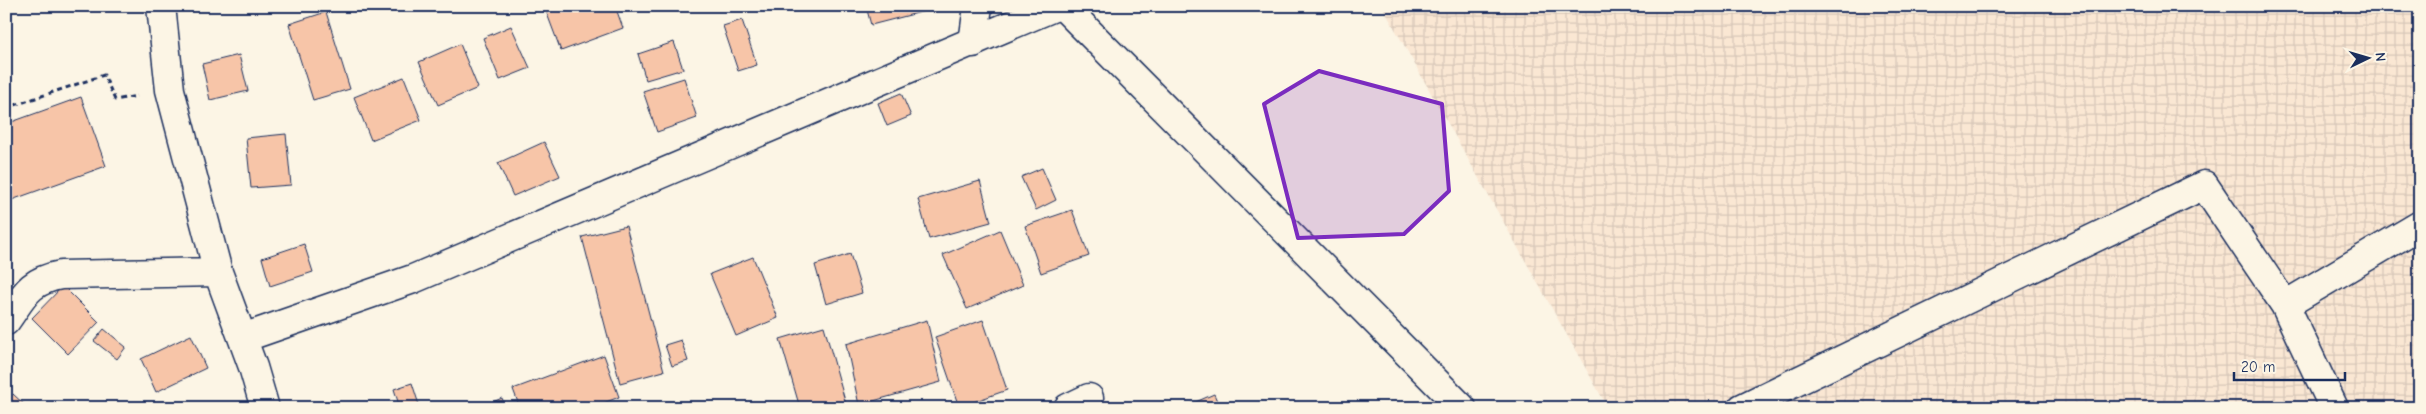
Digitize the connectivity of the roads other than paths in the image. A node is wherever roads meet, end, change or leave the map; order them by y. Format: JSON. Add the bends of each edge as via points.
{"nodes":[{"id":1,"x":161,"y":6,"type":"edge"},
{"id":2,"x":978,"y":6,"type":"edge"},
{"id":3,"x":1056,"y":6,"type":"edge"},
{"id":4,"x":1063,"y":6,"type":"edge"},
{"id":5,"x":973,"y":43,"type":"junction"},
{"id":6,"x":2420,"y":226,"type":"edge"},
{"id":7,"x":218,"y":272,"type":"junction"},
{"id":8,"x":2285,"y":305,"type":"junction"},
{"id":9,"x":6,"y":321,"type":"edge"},
{"id":10,"x":243,"y":338,"type":"junction"},
{"id":11,"x":265,"y":408,"type":"edge"},
{"id":12,"x":1462,"y":408,"type":"edge"},
{"id":13,"x":1742,"y":408,"type":"edge"},
{"id":14,"x":2334,"y":408,"type":"edge"}],
"edges":[{"from":1,"to":7,"type":"street","via":[[170,90]]},
{"from":2,"to":5,"type":"street"},
{"from":3,"to":5,"type":"street"},
{"from":4,"to":12,"type":"street"},
{"from":5,"to":10,"type":"street","via":[[413,279]]},
{"from":6,"to":8,"type":"street"},
{"from":7,"to":9,"type":"street","via":[[44,278],[32,285]]},
{"from":7,"to":10,"type":"street"},
{"from":8,"to":13,"type":"street","via":[[2204,185]]},
{"from":8,"to":14,"type":"street"},
{"from":10,"to":11,"type":"street"}]}
